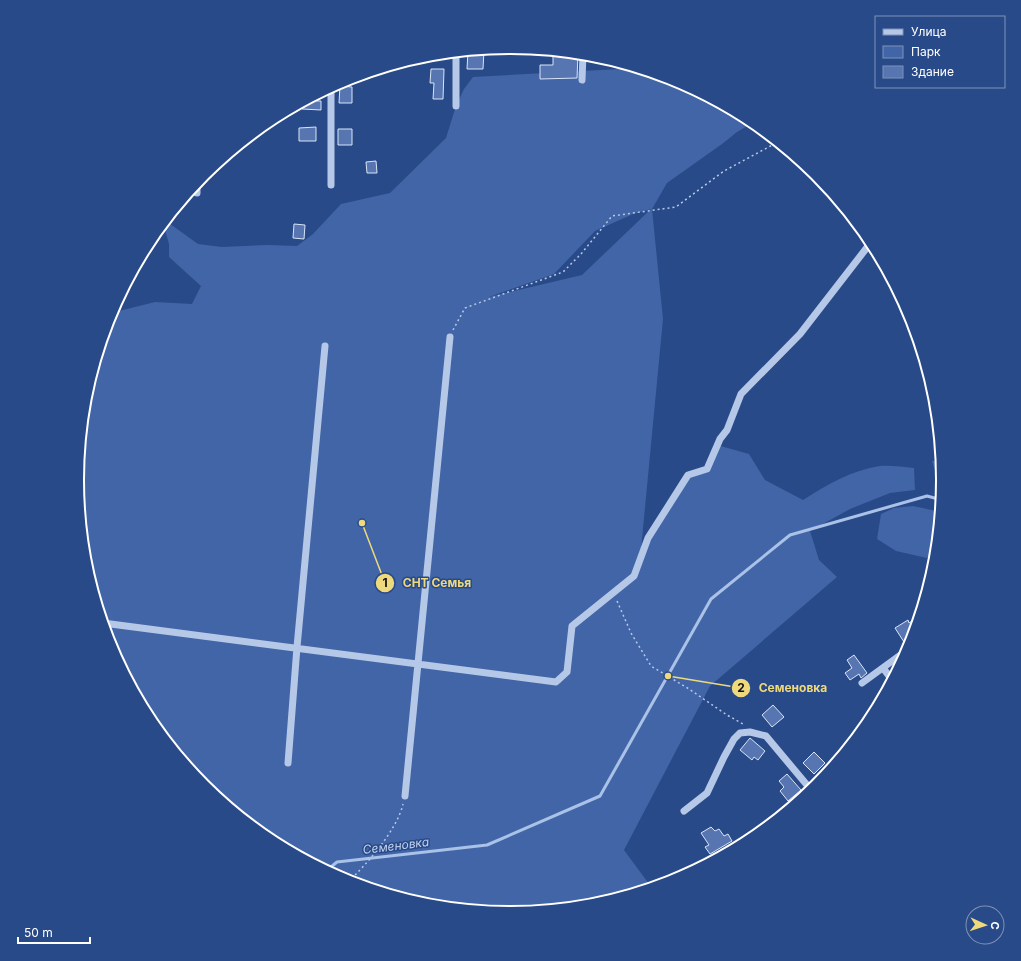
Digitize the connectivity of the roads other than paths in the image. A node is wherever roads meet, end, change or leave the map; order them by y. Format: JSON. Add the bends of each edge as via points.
{"nodes":[{"id":1,"x":456,"y":58,"type":"edge"},
{"id":2,"x":583,"y":60,"type":"edge"},
{"id":3,"x":582,"y":80,"type":"dead end"},
{"id":4,"x":331,"y":94,"type":"edge"},
{"id":5,"x":456,"y":106,"type":"dead end"},
{"id":6,"x":331,"y":185,"type":"dead end"},
{"id":7,"x":867,"y":247,"type":"edge"},
{"id":8,"x":450,"y":337,"type":"road end"},
{"id":9,"x":326,"y":346,"type":"dead end"},
{"id":10,"x":109,"y":624,"type":"edge"},
{"id":11,"x":297,"y":647,"type":"junction"},
{"id":12,"x":899,"y":656,"type":"edge"},
{"id":13,"x":417,"y":663,"type":"junction"},
{"id":14,"x":883,"y":668,"type":"junction"},
{"id":15,"x":889,"y":676,"type":"edge"},
{"id":16,"x":862,"y":683,"type":"dead end"},
{"id":17,"x":288,"y":763,"type":"dead end"},
{"id":18,"x":808,"y":786,"type":"edge"},
{"id":19,"x":405,"y":796,"type":"road end"},
{"id":20,"x":684,"y":811,"type":"dead end"}],
"edges":[{"from":1,"to":5,"type":"street"},
{"from":2,"to":3,"type":"street"},
{"from":4,"to":6,"type":"street"},
{"from":7,"to":13,"type":"street","via":[[800,334],[741,394],[727,430],[720,439],[707,469],[688,475],[648,538],[634,576],[572,626],[567,672],[556,682]]},
{"from":8,"to":13,"type":"street"},
{"from":9,"to":11,"type":"street"},
{"from":10,"to":11,"type":"street"},
{"from":11,"to":13,"type":"street"},
{"from":11,"to":17,"type":"street"},
{"from":12,"to":14,"type":"street"},
{"from":13,"to":19,"type":"street"},
{"from":14,"to":15,"type":"street"},
{"from":14,"to":16,"type":"street"},
{"from":18,"to":20,"type":"street","via":[[766,736],[750,732],[740,733],[724,757],[707,793]]}]}
